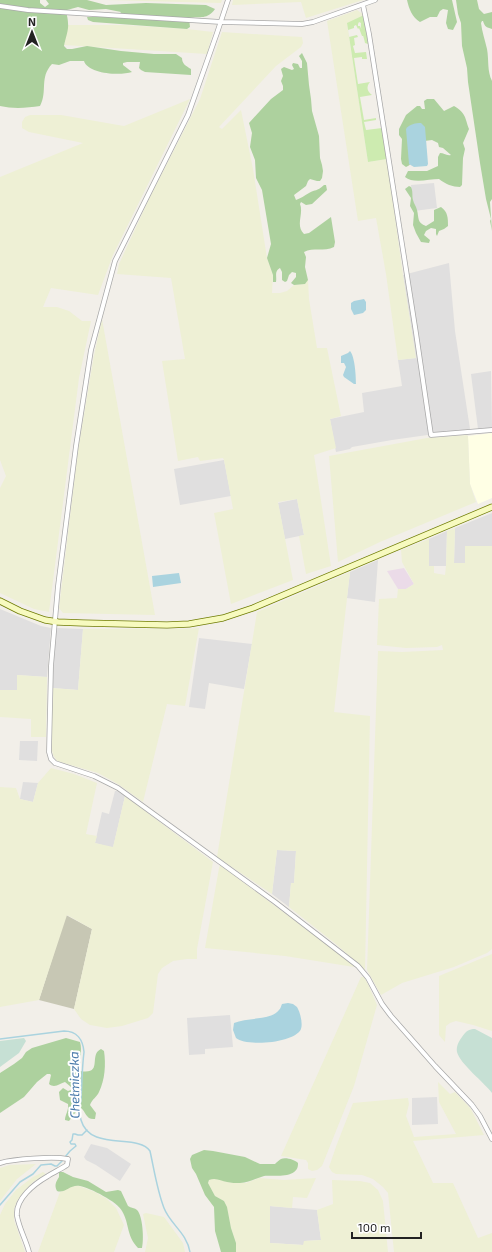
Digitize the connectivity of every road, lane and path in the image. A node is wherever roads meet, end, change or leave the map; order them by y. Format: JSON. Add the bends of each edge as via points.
{"nodes":[{"id":1,"x":228,"y":0,"type":"edge"},
{"id":2,"x":375,"y":0,"type":"edge"},
{"id":3,"x":363,"y":5,"type":"junction"},
{"id":4,"x":0,"y":6,"type":"edge"},
{"id":5,"x":221,"y":22,"type":"junction"},
{"id":6,"x":492,"y":430,"type":"edge"},
{"id":7,"x":492,"y":507,"type":"edge"},
{"id":8,"x":0,"y":601,"type":"edge"},
{"id":9,"x":54,"y":621,"type":"junction"},
{"id":10,"x":492,"y":1139,"type":"edge"},
{"id":11,"x":0,"y":1163,"type":"edge"},
{"id":12,"x":29,"y":1252,"type":"edge"}],
"edges":[{"from":1,"to":5,"type":"street"},
{"from":2,"to":3,"type":"street"},
{"from":3,"to":5,"type":"street","via":[[302,24]]},
{"from":3,"to":6,"type":"street","via":[[431,435]]},
{"from":4,"to":5,"type":"street"},
{"from":5,"to":9,"type":"street","via":[[188,115],[115,261],[90,357]]},
{"from":7,"to":9,"type":"main road","via":[[292,592],[223,618],[179,625]]},
{"from":8,"to":9,"type":"main road"},
{"from":9,"to":10,"type":"street","via":[[48,746],[52,760],[61,766],[94,776],[115,786],[353,962],[365,974],[391,1016],[472,1105]]},
{"from":11,"to":12,"type":"street","via":[[11,1160],[66,1159],[67,1165],[39,1182],[20,1203],[18,1218]]}]}
